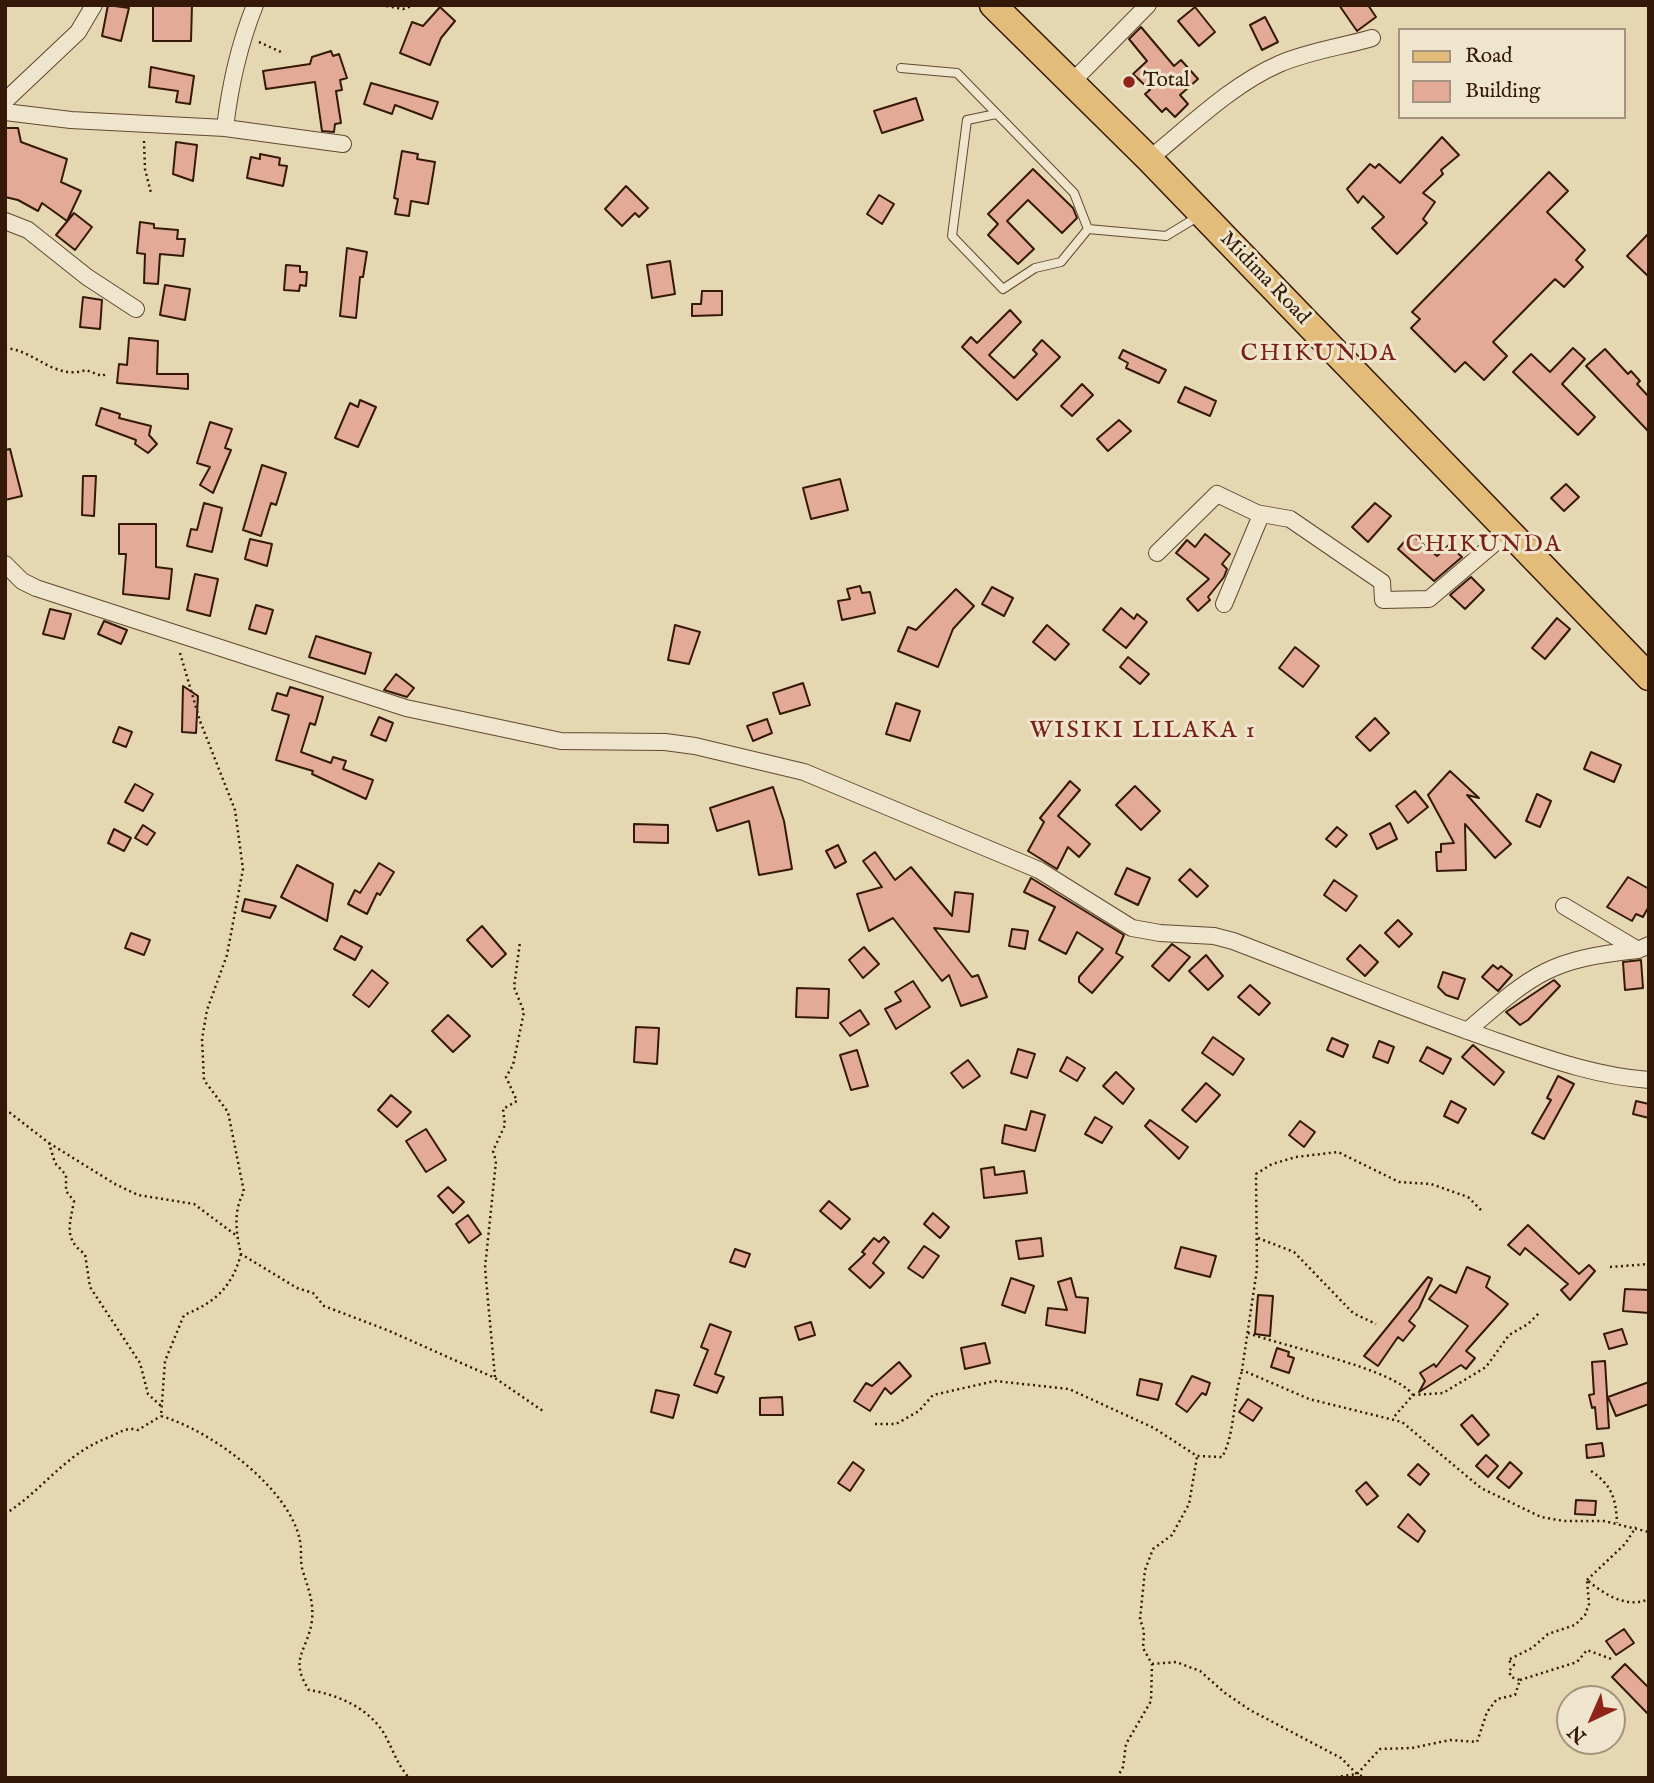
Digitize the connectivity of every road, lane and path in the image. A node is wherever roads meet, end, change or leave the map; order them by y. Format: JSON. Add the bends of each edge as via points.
{"nodes":[{"id":1,"x":94,"y":5,"type":"edge"},
{"id":2,"x":255,"y":5,"type":"edge"},
{"id":3,"x":381,"y":5,"type":"edge"},
{"id":4,"x":415,"y":5,"type":"edge"},
{"id":5,"x":993,"y":5,"type":"edge"},
{"id":6,"x":1148,"y":5,"type":"edge"},
{"id":7,"x":243,"y":35,"type":"junction"},
{"id":8,"x":1372,"y":38,"type":"dead end"},
{"id":9,"x":281,"y":52,"type":"dead end"},
{"id":10,"x":901,"y":68,"type":"dead end"},
{"id":11,"x":1072,"y":82,"type":"junction"},
{"id":12,"x":5,"y":101,"type":"edge"},
{"id":13,"x":5,"y":113,"type":"edge"},
{"id":14,"x":996,"y":114,"type":"junction"},
{"id":15,"x":147,"y":124,"type":"junction"},
{"id":16,"x":225,"y":128,"type":"junction"},
{"id":17,"x":343,"y":144,"type":"dead end"},
{"id":18,"x":1149,"y":159,"type":"junction"},
{"id":19,"x":151,"y":194,"type":"dead end"},
{"id":20,"x":1202,"y":214,"type":"junction"},
{"id":21,"x":5,"y":221,"type":"edge"},
{"id":22,"x":1088,"y":229,"type":"junction"},
{"id":23,"x":136,"y":309,"type":"dead end"},
{"id":24,"x":5,"y":348,"type":"edge"},
{"id":25,"x":107,"y":373,"type":"dead end"},
{"id":26,"x":1256,"y":513,"type":"junction"},
{"id":27,"x":1509,"y":531,"type":"junction"},
{"id":28,"x":1157,"y":553,"type":"dead end"},
{"id":29,"x":5,"y":564,"type":"edge"},
{"id":30,"x":1224,"y":604,"type":"dead end"},
{"id":31,"x":174,"y":635,"type":"junction"},
{"id":32,"x":1649,"y":677,"type":"edge"},
{"id":33,"x":1564,"y":906,"type":"dead end"},
{"id":34,"x":520,"y":942,"type":"dead end"},
{"id":35,"x":1644,"y":948,"type":"edge"},
{"id":36,"x":1467,"y":1031,"type":"junction"},
{"id":37,"x":1649,"y":1080,"type":"edge"},
{"id":38,"x":5,"y":1109,"type":"edge"},
{"id":39,"x":49,"y":1143,"type":"junction"},
{"id":40,"x":1481,"y":1210,"type":"dead end"},
{"id":41,"x":237,"y":1236,"type":"junction"},
{"id":42,"x":1258,"y":1238,"type":"junction"},
{"id":43,"x":241,"y":1254,"type":"junction"},
{"id":44,"x":1649,"y":1264,"type":"edge"},
{"id":45,"x":1611,"y":1267,"type":"dead end"},
{"id":46,"x":1539,"y":1313,"type":"dead end"},
{"id":47,"x":1376,"y":1324,"type":"dead end"},
{"id":48,"x":1248,"y":1333,"type":"junction"},
{"id":49,"x":1242,"y":1370,"type":"junction"},
{"id":50,"x":495,"y":1378,"type":"junction"},
{"id":51,"x":1413,"y":1395,"type":"junction"},
{"id":52,"x":162,"y":1407,"type":"junction"},
{"id":53,"x":543,"y":1411,"type":"dead end"},
{"id":54,"x":161,"y":1416,"type":"junction"},
{"id":55,"x":1392,"y":1418,"type":"junction"},
{"id":56,"x":875,"y":1424,"type":"dead end"},
{"id":57,"x":1197,"y":1455,"type":"junction"},
{"id":58,"x":1591,"y":1471,"type":"dead end"},
{"id":59,"x":5,"y":1514,"type":"edge"},
{"id":60,"x":1617,"y":1523,"type":"junction"},
{"id":61,"x":1636,"y":1527,"type":"junction"},
{"id":62,"x":1649,"y":1532,"type":"edge"},
{"id":63,"x":1587,"y":1580,"type":"junction"},
{"id":64,"x":1649,"y":1600,"type":"edge"},
{"id":65,"x":1614,"y":1660,"type":"dead end"},
{"id":66,"x":1152,"y":1664,"type":"junction"},
{"id":67,"x":1520,"y":1680,"type":"junction"},
{"id":68,"x":1357,"y":1774,"type":"junction"},
{"id":69,"x":409,"y":1778,"type":"edge"},
{"id":70,"x":1117,"y":1778,"type":"edge"},
{"id":71,"x":1330,"y":1778,"type":"edge"},
{"id":72,"x":1366,"y":1778,"type":"edge"}],
"edges":[{"from":1,"to":12,"type":"street","via":[[78,32]]},
{"from":2,"to":7,"type":"street"},
{"from":3,"to":4,"type":"path","via":[[403,9]]},
{"from":5,"to":11,"type":"main road","name":"Midima Road"},
{"from":6,"to":11,"type":"street"},
{"from":7,"to":9,"type":"path"},
{"from":7,"to":16,"type":"street"},
{"from":8,"to":18,"type":"street","via":[[1277,65]]},
{"from":10,"to":14,"type":"lane","via":[[957,74]]},
{"from":11,"to":18,"type":"main road","name":"Midima Road"},
{"from":13,"to":15,"type":"street"},
{"from":14,"to":22,"type":"lane","via":[[1074,193]]},
{"from":14,"to":22,"type":"lane","via":[[967,120],[952,236],[1003,289],[1035,268],[1061,262]]},
{"from":15,"to":16,"type":"street"},
{"from":15,"to":19,"type":"path","via":[[143,147]]},
{"from":16,"to":17,"type":"street"},
{"from":18,"to":20,"type":"main road","name":"Midima Road"},
{"from":20,"to":22,"type":"lane","via":[[1166,236]]},
{"from":20,"to":27,"type":"main road","name":"Midima Road"},
{"from":21,"to":23,"type":"street","via":[[42,240]]},
{"from":24,"to":25,"type":"path","via":[[73,375],[86,370],[102,376]]},
{"from":26,"to":27,"type":"street","via":[[1290,519],[1359,566],[1382,582],[1383,600],[1429,599]]},
{"from":26,"to":28,"type":"street","via":[[1217,494]]},
{"from":26,"to":30,"type":"street","via":[[1261,515]]},
{"from":27,"to":32,"type":"main road","name":"Midima Road"},
{"from":29,"to":31,"type":"street","via":[[36,588]]},
{"from":31,"to":36,"type":"street","via":[[406,708],[561,741],[695,746],[804,772],[1039,870],[1132,928],[1233,941]]},
{"from":31,"to":41,"type":"path","via":[[200,721],[235,810],[243,869],[227,955],[202,1039],[204,1080],[228,1112],[244,1192],[239,1201]]},
{"from":33,"to":35,"type":"street"},
{"from":34,"to":50,"type":"path","via":[[514,987],[524,1012],[513,1065],[506,1077],[517,1101],[503,1109],[505,1125],[493,1151],[496,1161],[485,1268]]},
{"from":35,"to":36,"type":"street","via":[[1566,961],[1540,972]]},
{"from":36,"to":37,"type":"street","via":[[1572,1067],[1615,1078]]},
{"from":38,"to":39,"type":"path"},
{"from":39,"to":41,"type":"path","via":[[138,1195],[194,1204]]},
{"from":39,"to":52,"type":"path","via":[[74,1201],[68,1235],[85,1254],[90,1287],[140,1363],[148,1394]]},
{"from":40,"to":42,"type":"path","via":[[1468,1197],[1431,1184],[1399,1182],[1338,1152],[1323,1153],[1272,1164],[1256,1174]]},
{"from":41,"to":43,"type":"path"},
{"from":42,"to":47,"type":"path","via":[[1294,1252],[1353,1313]]},
{"from":42,"to":48,"type":"path"},
{"from":43,"to":50,"type":"path","via":[[313,1293],[324,1306],[343,1316],[387,1330]]},
{"from":43,"to":52,"type":"path","via":[[234,1279],[201,1308],[184,1315],[165,1361]]},
{"from":44,"to":45,"type":"path"},
{"from":46,"to":51,"type":"path","via":[[1508,1335],[1486,1367],[1443,1393]]},
{"from":48,"to":49,"type":"path"},
{"from":48,"to":51,"type":"path","via":[[1383,1373],[1407,1386]]},
{"from":49,"to":55,"type":"path","via":[[1309,1399]]},
{"from":49,"to":57,"type":"path","via":[[1228,1448],[1222,1457]]},
{"from":50,"to":53,"type":"path"},
{"from":51,"to":55,"type":"path"},
{"from":52,"to":54,"type":"path"},
{"from":54,"to":59,"type":"path","via":[[138,1430],[130,1428],[99,1441],[62,1464]]},
{"from":54,"to":69,"type":"path","via":[[185,1423],[227,1448],[283,1504],[300,1541],[300,1557],[312,1594],[312,1622],[300,1651],[298,1674],[309,1690],[357,1705],[388,1739],[393,1759]]},
{"from":55,"to":60,"type":"path","via":[[1506,1503],[1541,1517]]},
{"from":56,"to":57,"type":"path","via":[[896,1424],[919,1411],[933,1395],[995,1381],[1069,1390],[1154,1428]]},
{"from":57,"to":66,"type":"path","via":[[1189,1504],[1172,1535],[1153,1549],[1145,1570],[1140,1619],[1143,1648]]},
{"from":58,"to":60,"type":"path","via":[[1606,1481],[1612,1492]]},
{"from":60,"to":61,"type":"path"},
{"from":61,"to":62,"type":"path"},
{"from":61,"to":63,"type":"path"},
{"from":63,"to":64,"type":"path","via":[[1620,1600]]},
{"from":63,"to":67,"type":"path","via":[[1585,1615],[1575,1625],[1548,1634],[1508,1660],[1514,1665],[1511,1677]]},
{"from":65,"to":67,"type":"path","via":[[1587,1650],[1577,1662]]},
{"from":66,"to":68,"type":"path","via":[[1176,1662],[1200,1671],[1241,1704],[1341,1758]]},
{"from":66,"to":70,"type":"path","via":[[1151,1701],[1126,1744]]},
{"from":67,"to":68,"type":"path","via":[[1515,1695],[1497,1699],[1487,1712],[1477,1742],[1450,1740],[1380,1749]]},
{"from":68,"to":71,"type":"path"},
{"from":68,"to":72,"type":"path"}]}
